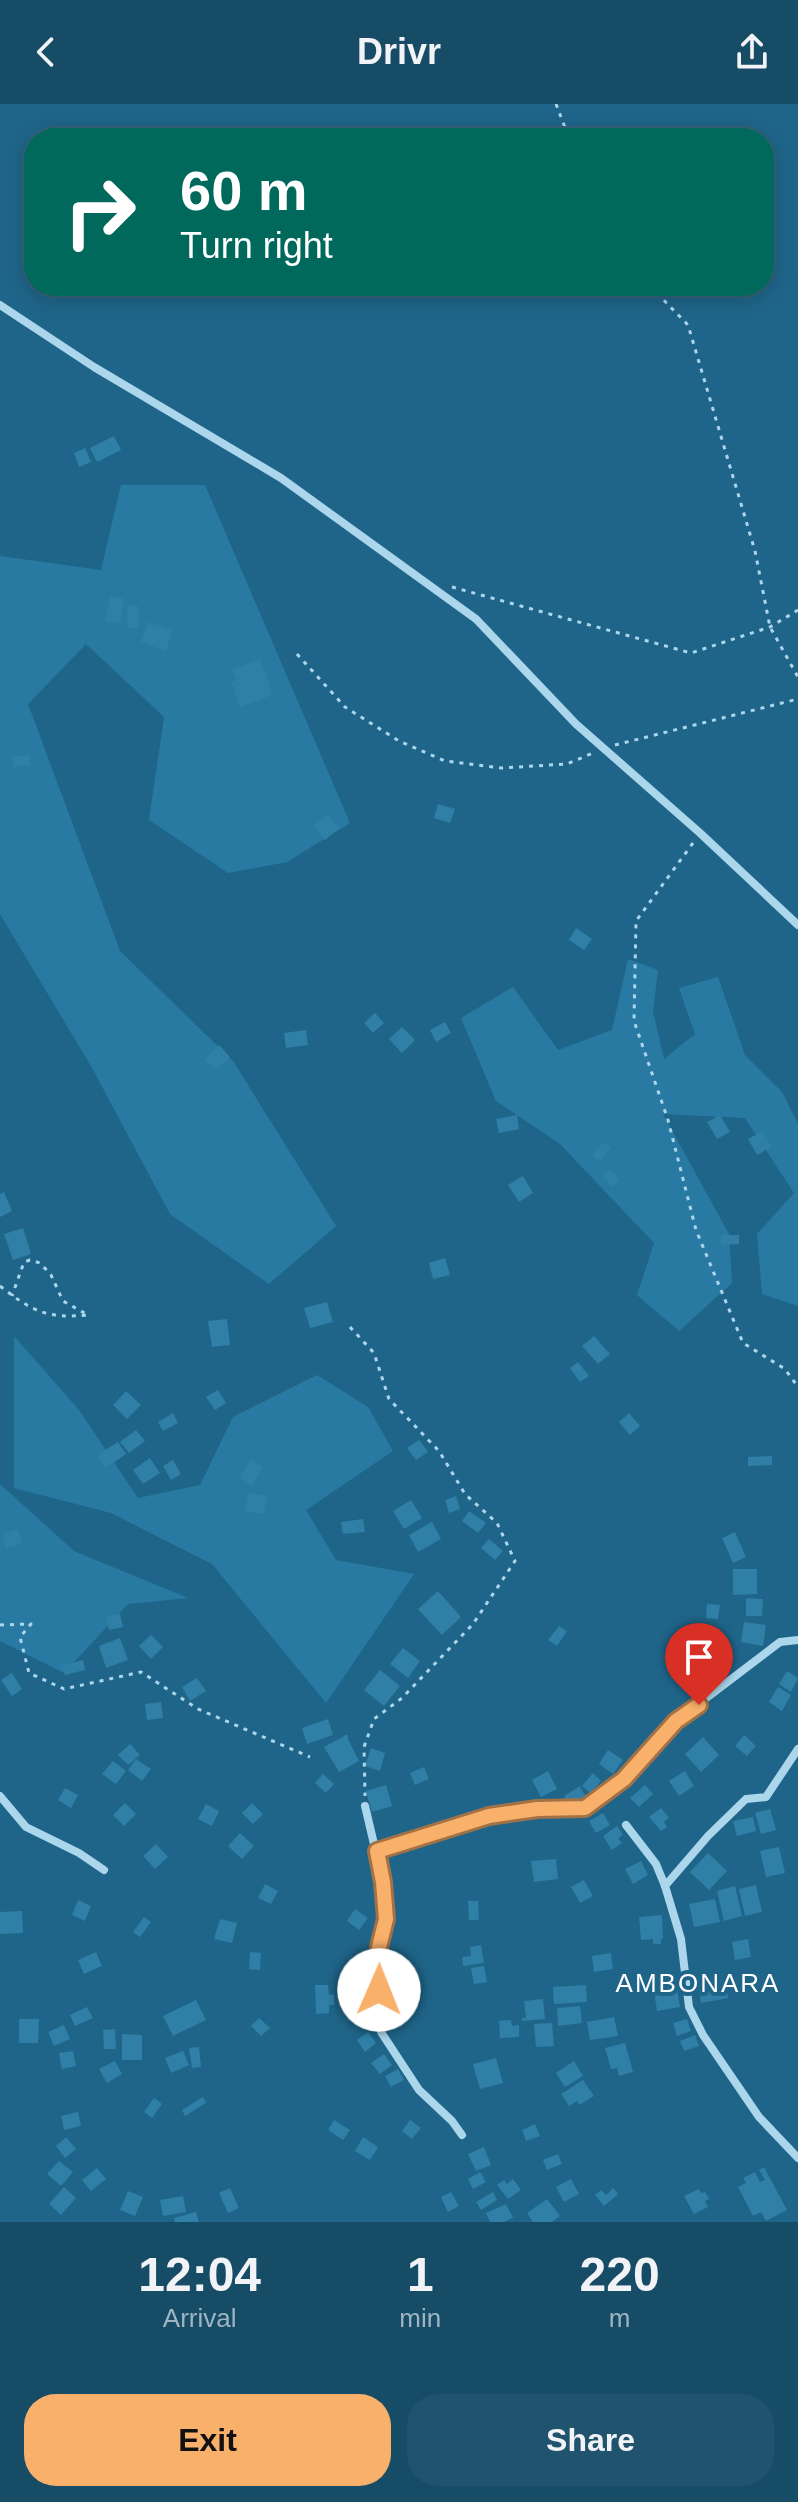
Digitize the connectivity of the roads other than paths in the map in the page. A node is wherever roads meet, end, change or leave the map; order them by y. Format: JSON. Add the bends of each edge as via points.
{"nodes":[{"id":1,"x":0,"y":305,"type":"edge"},
{"id":2,"x":798,"y":925,"type":"edge"},
{"id":3,"x":798,"y":1640,"type":"edge"},
{"id":4,"x":798,"y":1749,"type":"edge"},
{"id":5,"x":0,"y":1796,"type":"edge"},
{"id":6,"x":365,"y":1806,"type":"road end"},
{"id":7,"x":626,"y":1825,"type":"dead end"},
{"id":8,"x":377,"y":1851,"type":"junction"},
{"id":9,"x":104,"y":1870,"type":"dead end"},
{"id":10,"x":665,"y":1886,"type":"junction"},
{"id":11,"x":462,"y":2135,"type":"dead end"},
{"id":12,"x":798,"y":2158,"type":"edge"}],
"edges":[{"from":1,"to":2,"type":"street","via":[[281,478],[476,619],[576,724]]},
{"from":3,"to":8,"type":"street","via":[[780,1642],[676,1721],[624,1779],[585,1808],[489,1816]]},
{"from":4,"to":10,"type":"street","via":[[766,1797],[746,1799]]},
{"from":5,"to":9,"type":"street","via":[[26,1827]]},
{"from":6,"to":8,"type":"street"},
{"from":7,"to":10,"type":"street","via":[[656,1864]]},
{"from":8,"to":11,"type":"street","via":[[386,1919],[379,1947],[381,2032],[419,2090]]},
{"from":10,"to":12,"type":"street","via":[[681,1939],[689,2007],[759,2117]]}]}
